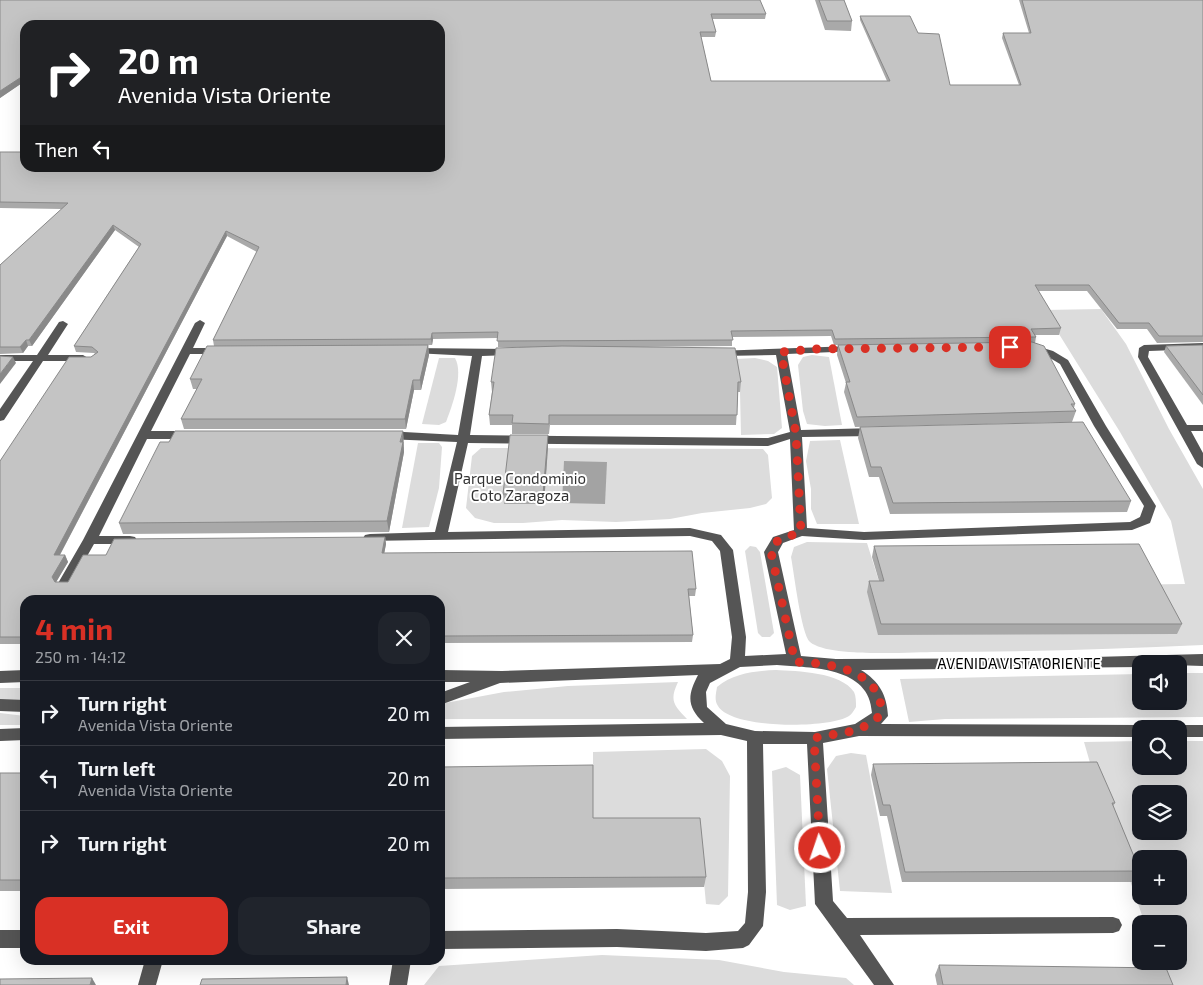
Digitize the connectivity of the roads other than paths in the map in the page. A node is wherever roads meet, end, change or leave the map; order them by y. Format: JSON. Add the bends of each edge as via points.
{"nodes":[{"id":1,"x":200,"y":323,"type":"dead end"},
{"id":2,"x":63,"y":324,"type":"dead end"},
{"id":3,"x":1203,"y":346,"type":"edge"},
{"id":4,"x":1020,"y":347,"type":"edge"},
{"id":5,"x":864,"y":349,"type":"edge"},
{"id":6,"x":402,"y":350,"type":"edge"},
{"id":7,"x":186,"y":351,"type":"junction"},
{"id":8,"x":234,"y":351,"type":"edge"},
{"id":9,"x":521,"y":352,"type":"edge"},
{"id":10,"x":781,"y":352,"type":"junction"},
{"id":11,"x":478,"y":353,"type":"junction"},
{"id":12,"x":714,"y":353,"type":"edge"},
{"id":13,"x":0,"y":358,"type":"edge"},
{"id":14,"x":41,"y":358,"type":"junction"},
{"id":15,"x":93,"y":358,"type":"edge"},
{"id":16,"x":0,"y":418,"type":"edge"},
{"id":17,"x":1184,"y":428,"type":"junction"},
{"id":18,"x":1203,"y":428,"type":"edge"},
{"id":19,"x":886,"y":431,"type":"edge"},
{"id":20,"x":796,"y":434,"type":"junction"},
{"id":21,"x":144,"y":435,"type":"junction"},
{"id":22,"x":202,"y":435,"type":"edge"},
{"id":23,"x":377,"y":435,"type":"edge"},
{"id":24,"x":463,"y":440,"type":"junction"},
{"id":25,"x":1203,"y":464,"type":"edge"},
{"id":26,"x":801,"y":532,"type":"junction"},
{"id":27,"x":441,"y":536,"type":"junction"},
{"id":28,"x":352,"y":538,"type":"edge"},
{"id":29,"x":90,"y":540,"type":"junction"},
{"id":30,"x":139,"y":540,"type":"edge"},
{"id":31,"x":64,"y":585,"type":"edge"},
{"id":32,"x":1203,"y":660,"type":"edge"},
{"id":33,"x":737,"y":662,"type":"junction"},
{"id":34,"x":795,"y":662,"type":"junction"},
{"id":35,"x":836,"y":665,"type":"junction"},
{"id":36,"x":720,"y":669,"type":"junction"},
{"id":37,"x":0,"y":676,"type":"edge"},
{"id":38,"x":20,"y":676,"type":"edge"},
{"id":39,"x":445,"y":676,"type":"edge"},
{"id":40,"x":502,"y":677,"type":"junction"},
{"id":41,"x":445,"y":697,"type":"edge"},
{"id":42,"x":0,"y":705,"type":"edge"},
{"id":43,"x":20,"y":706,"type":"edge"},
{"id":44,"x":721,"y":729,"type":"junction"},
{"id":45,"x":859,"y":730,"type":"junction"},
{"id":46,"x":1203,"y":730,"type":"edge"},
{"id":47,"x":1132,"y":731,"type":"edge"},
{"id":48,"x":1187,"y":731,"type":"edge"},
{"id":49,"x":445,"y":733,"type":"edge"},
{"id":50,"x":20,"y":734,"type":"edge"},
{"id":51,"x":0,"y":735,"type":"edge"},
{"id":52,"x":755,"y":737,"type":"junction"},
{"id":53,"x":814,"y":738,"type":"junction"},
{"id":54,"x":1113,"y":925,"type":"dead end"},
{"id":55,"x":843,"y":927,"type":"junction"},
{"id":56,"x":0,"y":939,"type":"edge"},
{"id":57,"x":20,"y":939,"type":"edge"},
{"id":58,"x":445,"y":940,"type":"edge"},
{"id":59,"x":153,"y":965,"type":"edge"},
{"id":60,"x":401,"y":965,"type":"edge"},
{"id":61,"x":147,"y":985,"type":"edge"},
{"id":62,"x":398,"y":985,"type":"edge"},
{"id":63,"x":885,"y":985,"type":"edge"}],
"edges":[{"from":1,"to":7,"type":"street"},
{"from":2,"to":14,"type":"street"},
{"from":3,"to":17,"type":"street","via":[[1144,348],[1143,357]]},
{"from":4,"to":26,"type":"street","via":[[1049,353],[1064,362],[1095,426],[1150,506],[1145,520],[1132,526],[864,536]]},
{"from":5,"to":10,"type":"street"},
{"from":6,"to":11,"type":"street"},
{"from":7,"to":8,"type":"street"},
{"from":7,"to":21,"type":"street"},
{"from":9,"to":11,"type":"street"},
{"from":10,"to":12,"type":"street"},
{"from":10,"to":20,"type":"street"},
{"from":11,"to":24,"type":"street"},
{"from":13,"to":14,"type":"street"},
{"from":14,"to":15,"type":"street"},
{"from":14,"to":16,"type":"street"},
{"from":17,"to":18,"type":"street"},
{"from":17,"to":25,"type":"street"},
{"from":19,"to":20,"type":"street"},
{"from":20,"to":24,"type":"street","via":[[768,442]]},
{"from":20,"to":26,"type":"street"},
{"from":21,"to":22,"type":"street"},
{"from":21,"to":29,"type":"street"},
{"from":23,"to":24,"type":"street"},
{"from":24,"to":27,"type":"street"},
{"from":26,"to":34,"type":"street","via":[[778,540],[771,552]]},
{"from":27,"to":28,"type":"street"},
{"from":27,"to":33,"type":"street","via":[[690,532],[716,538],[726,550],[739,637]]},
{"from":29,"to":30,"type":"street"},
{"from":29,"to":31,"type":"street"},
{"from":32,"to":35,"type":"street","name":"AVENIDA VISTA ORIENTE"},
{"from":33,"to":34,"type":"street","name":"AVENIDA VISTA ORIENTE","via":[[777,659]]},
{"from":33,"to":36,"type":"street","name":"AVENIDA VISTA ORIENTE"},
{"from":34,"to":35,"type":"street","name":"AVENIDA VISTA ORIENTE"},
{"from":35,"to":45,"type":"street","name":"AVENIDA VISTA ORIENTE","via":[[871,685],[880,701],[880,716]]},
{"from":36,"to":40,"type":"street"},
{"from":36,"to":44,"type":"street","name":"AVENIDA VISTA ORIENTE","via":[[704,679],[698,692],[699,709]]},
{"from":37,"to":38,"type":"street"},
{"from":39,"to":40,"type":"street"},
{"from":40,"to":41,"type":"street"},
{"from":42,"to":43,"type":"street"},
{"from":44,"to":49,"type":"street"},
{"from":44,"to":52,"type":"street","name":"AVENIDA VISTA ORIENTE"},
{"from":45,"to":47,"type":"street","name":"AVENIDA VISTA ORIENTE"},
{"from":45,"to":53,"type":"street","name":"AVENIDA VISTA ORIENTE"},
{"from":46,"to":48,"type":"street"},
{"from":50,"to":51,"type":"street"},
{"from":52,"to":53,"type":"street","name":"AVENIDA VISTA ORIENTE"},
{"from":52,"to":58,"type":"street","via":[[757,892],[754,926],[743,939],[706,942],[617,938]]},
{"from":53,"to":55,"type":"street","via":[[824,904]]},
{"from":54,"to":55,"type":"street"},
{"from":55,"to":63,"type":"street"},
{"from":56,"to":57,"type":"street"},
{"from":59,"to":61,"type":"street"},
{"from":60,"to":62,"type":"street"}]}
